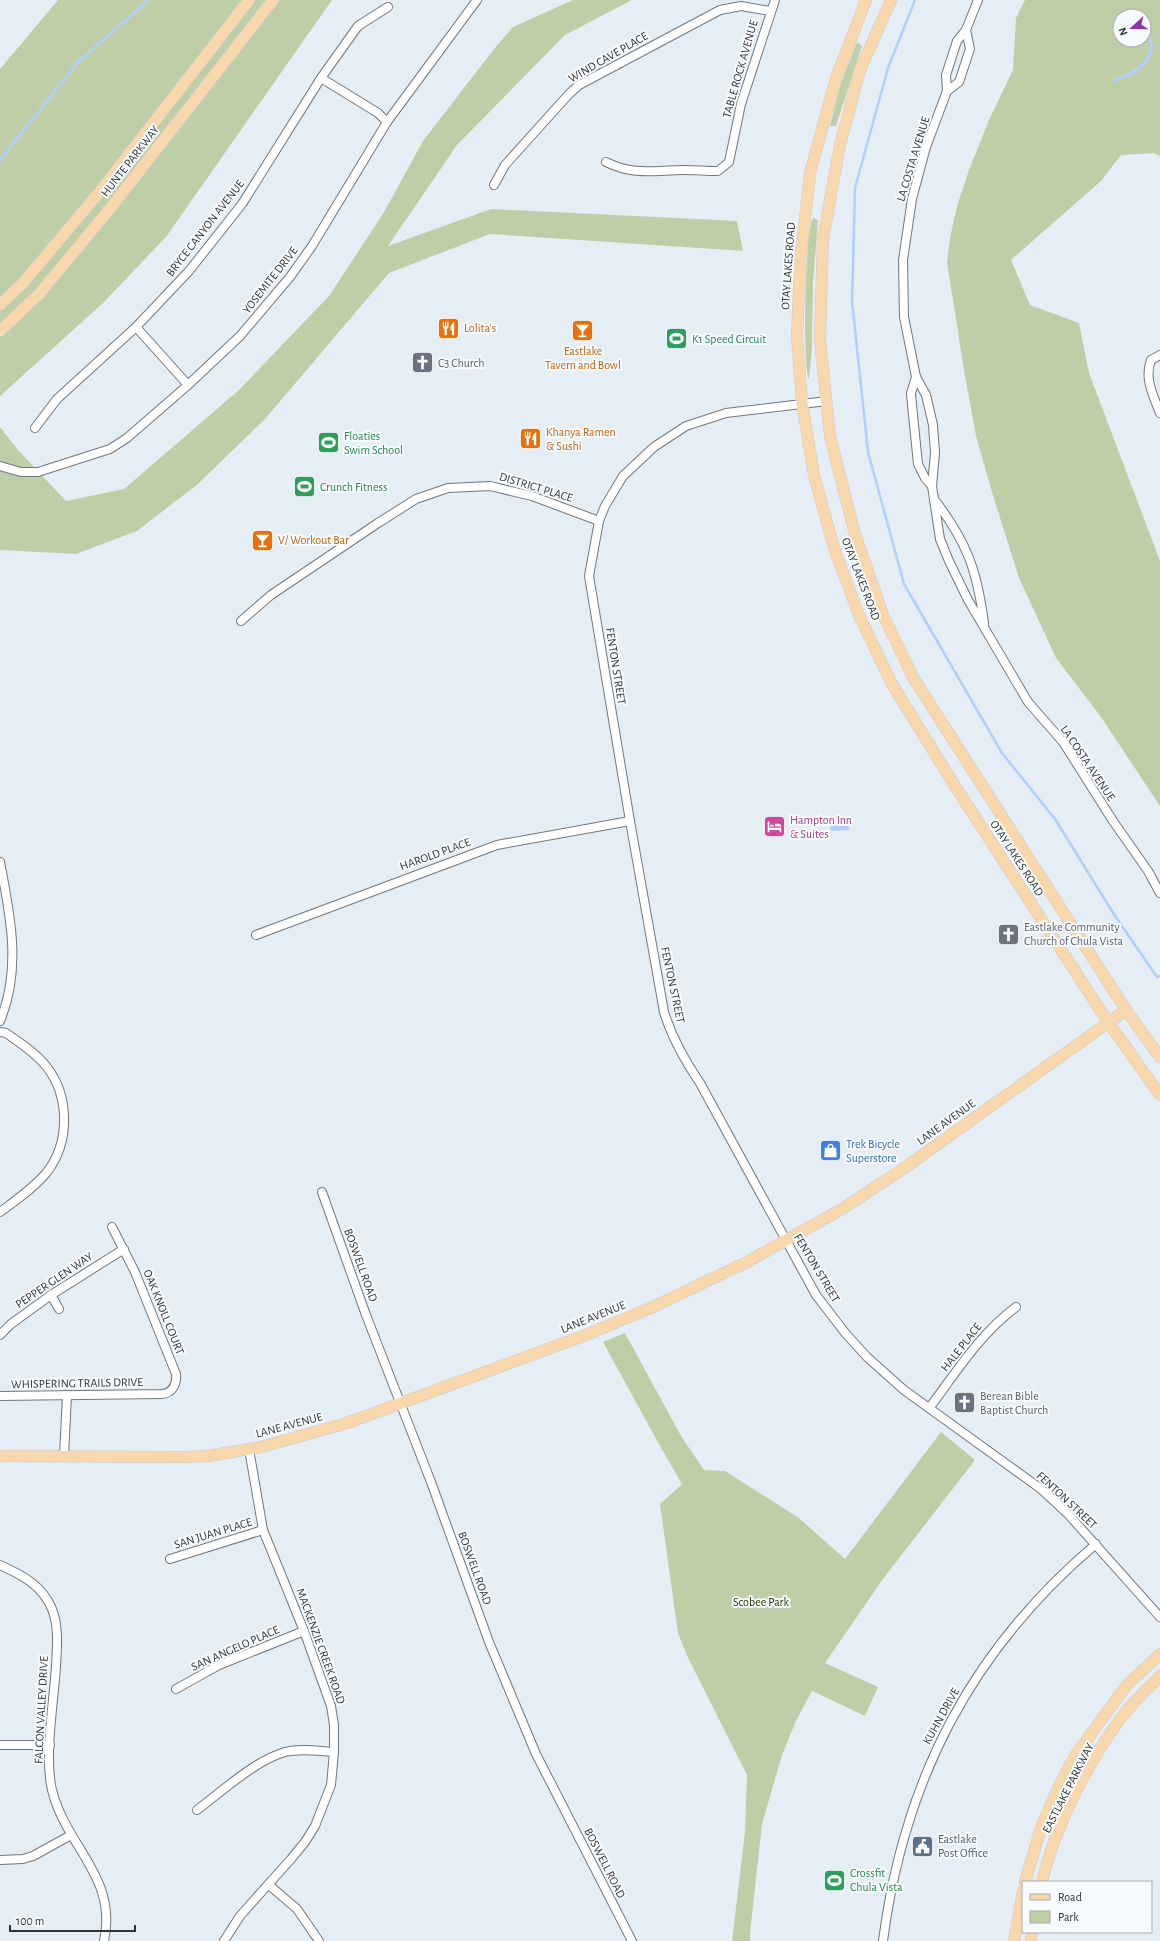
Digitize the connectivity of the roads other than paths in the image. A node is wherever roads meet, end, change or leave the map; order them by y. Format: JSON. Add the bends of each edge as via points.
{"nodes":[{"id":1,"x":249,"y":0,"type":"edge"},
{"id":2,"x":273,"y":0,"type":"edge"},
{"id":3,"x":477,"y":0,"type":"edge"},
{"id":4,"x":775,"y":0,"type":"edge"},
{"id":5,"x":866,"y":0,"type":"edge"},
{"id":6,"x":891,"y":0,"type":"edge"},
{"id":7,"x":978,"y":0,"type":"edge"},
{"id":8,"x":388,"y":7,"type":"dead end"},
{"id":9,"x":770,"y":11,"type":"junction"},
{"id":10,"x":966,"y":30,"type":"junction"},
{"id":11,"x":321,"y":78,"type":"junction"},
{"id":12,"x":947,"y":92,"type":"junction"},
{"id":13,"x":387,"y":122,"type":"junction"},
{"id":14,"x":606,"y":162,"type":"dead end"},
{"id":15,"x":494,"y":185,"type":"dead end"},
{"id":16,"x":0,"y":305,"type":"edge"},
{"id":17,"x":136,"y":327,"type":"junction"},
{"id":18,"x":0,"y":331,"type":"edge"},
{"id":19,"x":1160,"y":355,"type":"edge"},
{"id":20,"x":916,"y":377,"type":"junction"},
{"id":21,"x":188,"y":385,"type":"junction"},
{"id":22,"x":827,"y":401,"type":"junction"},
{"id":23,"x":802,"y":403,"type":"junction"},
{"id":24,"x":1160,"y":413,"type":"edge"},
{"id":25,"x":35,"y":428,"type":"dead end"},
{"id":26,"x":0,"y":466,"type":"edge"},
{"id":27,"x":932,"y":486,"type":"junction"},
{"id":28,"x":933,"y":498,"type":"junction"},
{"id":29,"x":599,"y":522,"type":"junction"},
{"id":30,"x":241,"y":621,"type":"dead end"},
{"id":31,"x":984,"y":626,"type":"junction"},
{"id":32,"x":630,"y":821,"type":"junction"},
{"id":33,"x":0,"y":862,"type":"edge"},
{"id":34,"x":1160,"y":893,"type":"edge"},
{"id":35,"x":256,"y":935,"type":"dead end"},
{"id":36,"x":1126,"y":1010,"type":"junction"},
{"id":37,"x":0,"y":1020,"type":"edge"},
{"id":38,"x":1108,"y":1022,"type":"junction"},
{"id":39,"x":0,"y":1032,"type":"edge"},
{"id":40,"x":1160,"y":1057,"type":"edge"},
{"id":41,"x":1160,"y":1094,"type":"edge"},
{"id":42,"x":322,"y":1192,"type":"dead end"},
{"id":43,"x":0,"y":1212,"type":"edge"},
{"id":44,"x":112,"y":1227,"type":"dead end"},
{"id":45,"x":785,"y":1240,"type":"junction"},
{"id":46,"x":124,"y":1249,"type":"junction"},
{"id":47,"x":51,"y":1295,"type":"junction"},
{"id":48,"x":1016,"y":1307,"type":"dead end"},
{"id":49,"x":59,"y":1310,"type":"dead end"},
{"id":50,"x":0,"y":1335,"type":"edge"},
{"id":51,"x":154,"y":1394,"type":"joint"},
{"id":52,"x":67,"y":1395,"type":"junction"},
{"id":53,"x":0,"y":1396,"type":"edge"},
{"id":54,"x":400,"y":1403,"type":"junction"},
{"id":55,"x":930,"y":1407,"type":"junction"},
{"id":56,"x":249,"y":1449,"type":"junction"},
{"id":57,"x":0,"y":1456,"type":"edge"},
{"id":58,"x":64,"y":1456,"type":"junction"},
{"id":59,"x":263,"y":1530,"type":"junction"},
{"id":60,"x":1096,"y":1544,"type":"junction"},
{"id":61,"x":170,"y":1559,"type":"dead end"},
{"id":62,"x":0,"y":1565,"type":"edge"},
{"id":63,"x":1160,"y":1617,"type":"edge"},
{"id":64,"x":304,"y":1631,"type":"junction"},
{"id":65,"x":1160,"y":1654,"type":"edge"},
{"id":66,"x":1160,"y":1676,"type":"edge"},
{"id":67,"x":176,"y":1689,"type":"dead end"},
{"id":68,"x":0,"y":1745,"type":"edge"},
{"id":69,"x":50,"y":1745,"type":"junction"},
{"id":70,"x":334,"y":1752,"type":"junction"},
{"id":71,"x":197,"y":1810,"type":"dead end"},
{"id":72,"x":71,"y":1835,"type":"junction"},
{"id":73,"x":0,"y":1860,"type":"edge"},
{"id":74,"x":1025,"y":1881,"type":"edge"},
{"id":75,"x":1042,"y":1881,"type":"edge"},
{"id":76,"x":269,"y":1885,"type":"junction"},
{"id":77,"x":1022,"y":1897,"type":"edge"},
{"id":78,"x":104,"y":1941,"type":"edge"},
{"id":79,"x":224,"y":1941,"type":"edge"},
{"id":80,"x":319,"y":1941,"type":"edge"},
{"id":81,"x":632,"y":1941,"type":"edge"},
{"id":82,"x":883,"y":1941,"type":"edge"},
{"id":83,"x":1014,"y":1941,"type":"edge"}],
"edges":[{"from":1,"to":16,"type":"main road","name":"HUNTE PARKWAY","via":[[102,189],[23,283]]},
{"from":2,"to":18,"type":"main road","name":"HUNTE PARKWAY","via":[[112,206],[40,293]]},
{"from":3,"to":13,"type":"street","name":"YOSEMITE DRIVE"},
{"from":4,"to":9,"type":"street","name":"TABLE ROCK AVENUE"},
{"from":5,"to":23,"type":"main road","name":"OTAY LAKES ROAD","via":[[836,78],[810,173],[800,263],[797,337]]},
{"from":6,"to":22,"type":"main road","name":"OTAY LAKES ROAD","via":[[860,70],[840,145],[823,239],[820,340]]},
{"from":7,"to":10,"type":"street","name":"LA COSTA AVENUE"},
{"from":8,"to":11,"type":"street","name":"BRYCE CANYON AVENUE","via":[[358,26]]},
{"from":9,"to":14,"type":"street","name":"TABLE ROCK AVENUE","via":[[741,104],[729,162],[718,171],[644,172]]},
{"from":9,"to":15,"type":"street","name":"WIND CAVE PLACE","via":[[741,6],[720,10],[579,85],[505,165]]},
{"from":10,"to":12,"type":"street","name":"LA COSTA AVENUE","via":[[957,42],[946,75]]},
{"from":10,"to":12,"type":"street","name":"LA COSTA AVENUE","via":[[970,49],[959,82]]},
{"from":11,"to":13,"type":"street","via":[[378,113]]},
{"from":11,"to":17,"type":"street","name":"BRYCE CANYON AVENUE","via":[[242,204],[189,271]]},
{"from":12,"to":20,"type":"street","name":"LA COSTA AVENUE","via":[[926,147],[912,199],[903,260],[904,318]]},
{"from":13,"to":21,"type":"street","name":"YOSEMITE DRIVE","via":[[312,246],[290,277],[240,336]]},
{"from":17,"to":21,"type":"street"},
{"from":17,"to":25,"type":"street","name":"BRYCE CANYON AVENUE","via":[[57,399]]},
{"from":19,"to":24,"type":"street","via":[[1151,360],[1147,369],[1147,379]]},
{"from":20,"to":27,"type":"street","name":"LA COSTA AVENUE","via":[[926,395],[933,425]]},
{"from":20,"to":27,"type":"street","name":"LA COSTA AVENUE","via":[[911,392],[918,464]]},
{"from":21,"to":26,"type":"street","name":"YOSEMITE DRIVE","via":[[128,438],[110,449],[38,472],[21,472]]},
{"from":22,"to":23,"type":"street","name":"FENTON STREET"},
{"from":22,"to":36,"type":"main road","name":"OTAY LAKES ROAD","via":[[830,436],[855,534],[883,615],[914,680]]},
{"from":23,"to":29,"type":"street","name":"FENTON STREET","via":[[712,416],[675,432],[654,447],[623,476],[605,506]]},
{"from":23,"to":38,"type":"main road","name":"OTAY LAKES ROAD","via":[[814,475],[834,548],[859,615],[892,684]]},
{"from":27,"to":28,"type":"street","name":"LA COSTA AVENUE"},
{"from":28,"to":31,"type":"street","name":"LA COSTA AVENUE","via":[[940,538],[949,561]]},
{"from":28,"to":31,"type":"street","name":"LA COSTA AVENUE","via":[[949,519],[968,553],[978,586]]},
{"from":29,"to":30,"type":"street","name":"DISTRICT PLACE","via":[[532,496],[490,486],[448,488],[416,499],[378,523],[271,595]]},
{"from":29,"to":32,"type":"street","name":"FENTON STREET","via":[[590,576]]},
{"from":31,"to":34,"type":"street","name":"LA COSTA AVENUE","via":[[1028,702],[1063,742]]},
{"from":32,"to":35,"type":"street","name":"HAROLD PLACE","via":[[497,845]]},
{"from":32,"to":45,"type":"street","name":"FENTON STREET","via":[[664,1012],[670,1029]]},
{"from":33,"to":37,"type":"street","via":[[11,919],[13,955]]},
{"from":36,"to":38,"type":"main road","name":"LANE AVENUE"},
{"from":36,"to":40,"type":"main road","name":"OTAY LAKES ROAD"},
{"from":38,"to":41,"type":"main road","name":"OTAY LAKES ROAD"},
{"from":38,"to":45,"type":"main road","name":"LANE AVENUE","via":[[903,1169],[842,1209]]},
{"from":39,"to":43,"type":"street","via":[[6,1033],[46,1066],[61,1096],[64,1118],[61,1143],[48,1171],[36,1184]]},
{"from":42,"to":54,"type":"street","name":"BOSWELL ROAD"},
{"from":44,"to":46,"type":"street","name":"OAK KNOLL COURT"},
{"from":45,"to":54,"type":"main road","name":"LANE AVENUE","via":[[740,1265],[622,1320]]},
{"from":45,"to":55,"type":"street","name":"FENTON STREET","via":[[816,1295],[846,1334],[904,1390]]},
{"from":46,"to":47,"type":"street","name":"PEPPER GLEN WAY"},
{"from":46,"to":51,"type":"street","name":"OAK KNOLL COURT","via":[[176,1374],[175,1384],[171,1390],[165,1394]]},
{"from":47,"to":49,"type":"street"},
{"from":47,"to":50,"type":"street","name":"PEPPER GLEN WAY"},
{"from":48,"to":55,"type":"street","name":"HALE PLACE","via":[[982,1336]]},
{"from":51,"to":52,"type":"street","name":"WHISPERING TRAILS DRIVE"},
{"from":52,"to":53,"type":"street","name":"WHISPERING TRAILS DRIVE"},
{"from":52,"to":58,"type":"street"},
{"from":54,"to":56,"type":"main road","name":"LANE AVENUE","via":[[347,1423]]},
{"from":54,"to":81,"type":"street","name":"BOSWELL ROAD","via":[[489,1642],[536,1754]]},
{"from":55,"to":60,"type":"street","name":"FENTON STREET","via":[[1041,1489]]},
{"from":56,"to":58,"type":"main road","name":"LANE AVENUE","via":[[208,1456]]},
{"from":56,"to":59,"type":"street","name":"MACKENZIE CREEK ROAD"},
{"from":57,"to":58,"type":"main road","name":"LANE AVENUE"},
{"from":59,"to":61,"type":"street","name":"SAN JUAN PLACE"},
{"from":59,"to":64,"type":"street","name":"MACKENZIE CREEK ROAD"},
{"from":60,"to":63,"type":"street","name":"FENTON STREET"},
{"from":60,"to":82,"type":"street","name":"KUHN DRIVE","via":[[1068,1568],[1017,1622],[978,1675],[947,1727],[934,1753],[910,1816],[889,1899]]},
{"from":62,"to":69,"type":"street","name":"FALCON VALLEY DRIVE","via":[[33,1583],[45,1595],[53,1613],[57,1646]]},
{"from":64,"to":67,"type":"street","name":"SAN ANGELO PLACE","via":[[234,1659]]},
{"from":64,"to":70,"type":"street","name":"MACKENZIE CREEK ROAD","via":[[331,1706]]},
{"from":65,"to":74,"type":"main road","name":"EASTLAKE PARKWAY","via":[[1126,1686],[1075,1756],[1041,1828]]},
{"from":66,"to":75,"type":"main road","name":"EASTLAKE PARKWAY","via":[[1121,1718],[1093,1761],[1064,1820],[1045,1867]]},
{"from":68,"to":69,"type":"street"},
{"from":69,"to":72,"type":"street","name":"FALCON VALLEY DRIVE","via":[[52,1790]]},
{"from":70,"to":71,"type":"street","via":[[284,1752],[258,1764]]},
{"from":70,"to":76,"type":"street","name":"MACKENZIE CREEK ROAD","via":[[331,1785],[315,1826]]},
{"from":72,"to":73,"type":"street","via":[[33,1856]]},
{"from":72,"to":78,"type":"street","name":"FALCON VALLEY DRIVE","via":[[89,1862],[103,1895],[107,1925]]},
{"from":76,"to":79,"type":"street","name":"MACKENZIE CREEK ROAD","via":[[240,1916]]},
{"from":76,"to":80,"type":"street","via":[[297,1909]]},
{"from":77,"to":83,"type":"main road"}]}
